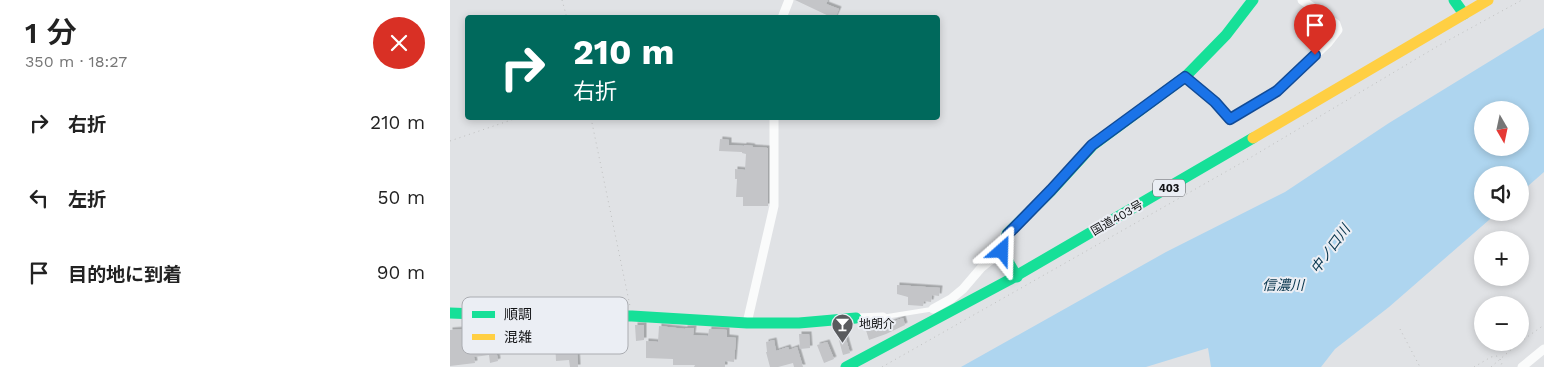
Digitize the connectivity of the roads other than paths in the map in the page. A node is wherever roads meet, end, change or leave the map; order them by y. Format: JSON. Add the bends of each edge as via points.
{"nodes":[{"id":1,"x":789,"y":0,"type":"edge"},
{"id":2,"x":1253,"y":0,"type":"edge"},
{"id":3,"x":1302,"y":0,"type":"edge"},
{"id":4,"x":1454,"y":0,"type":"edge"},
{"id":5,"x":1488,"y":0,"type":"edge"},
{"id":6,"x":1464,"y":14,"type":"junction"},
{"id":7,"x":783,"y":15,"type":"edge"},
{"id":8,"x":1185,"y":77,"type":"junction"},
{"id":9,"x":774,"y":120,"type":"edge"},
{"id":10,"x":1002,"y":251,"type":"junction"},
{"id":11,"x":1017,"y":277,"type":"junction"},
{"id":12,"x":933,"y":309,"type":"joint"},
{"id":13,"x":628,"y":316,"type":"edge"},
{"id":14,"x":883,"y":317,"type":"joint"},
{"id":15,"x":856,"y":318,"type":"joint"},
{"id":16,"x":747,"y":323,"type":"junction"},
{"id":17,"x":1544,"y":349,"type":"edge"},
{"id":18,"x":846,"y":367,"type":"edge"},
{"id":19,"x":1522,"y":367,"type":"edge"}],
"edges":[{"from":1,"to":7,"type":"street"},
{"from":2,"to":8,"type":"main road","via":[[1226,35]]},
{"from":3,"to":8,"type":"street","via":[[1336,24],[1338,30],[1277,91],[1230,119]]},
{"from":4,"to":6,"type":"main road"},
{"from":5,"to":6,"type":"main road","name":"国道403号","number":"403"},
{"from":6,"to":11,"type":"main road","name":"国道403号","number":"403"},
{"from":8,"to":10,"type":"main road","via":[[1092,145],[1008,234]]},
{"from":9,"to":16,"type":"street","via":[[774,206]]},
{"from":10,"to":11,"type":"main road"},
{"from":10,"to":12,"type":"street","via":[[952,299]]},
{"from":11,"to":18,"type":"main road","name":"国道403号","number":"403"},
{"from":12,"to":14,"type":"lane"},
{"from":13,"to":16,"type":"main road"},
{"from":14,"to":15,"type":"street"},
{"from":15,"to":16,"type":"main road"},
{"from":17,"to":19,"type":"street"}]}
